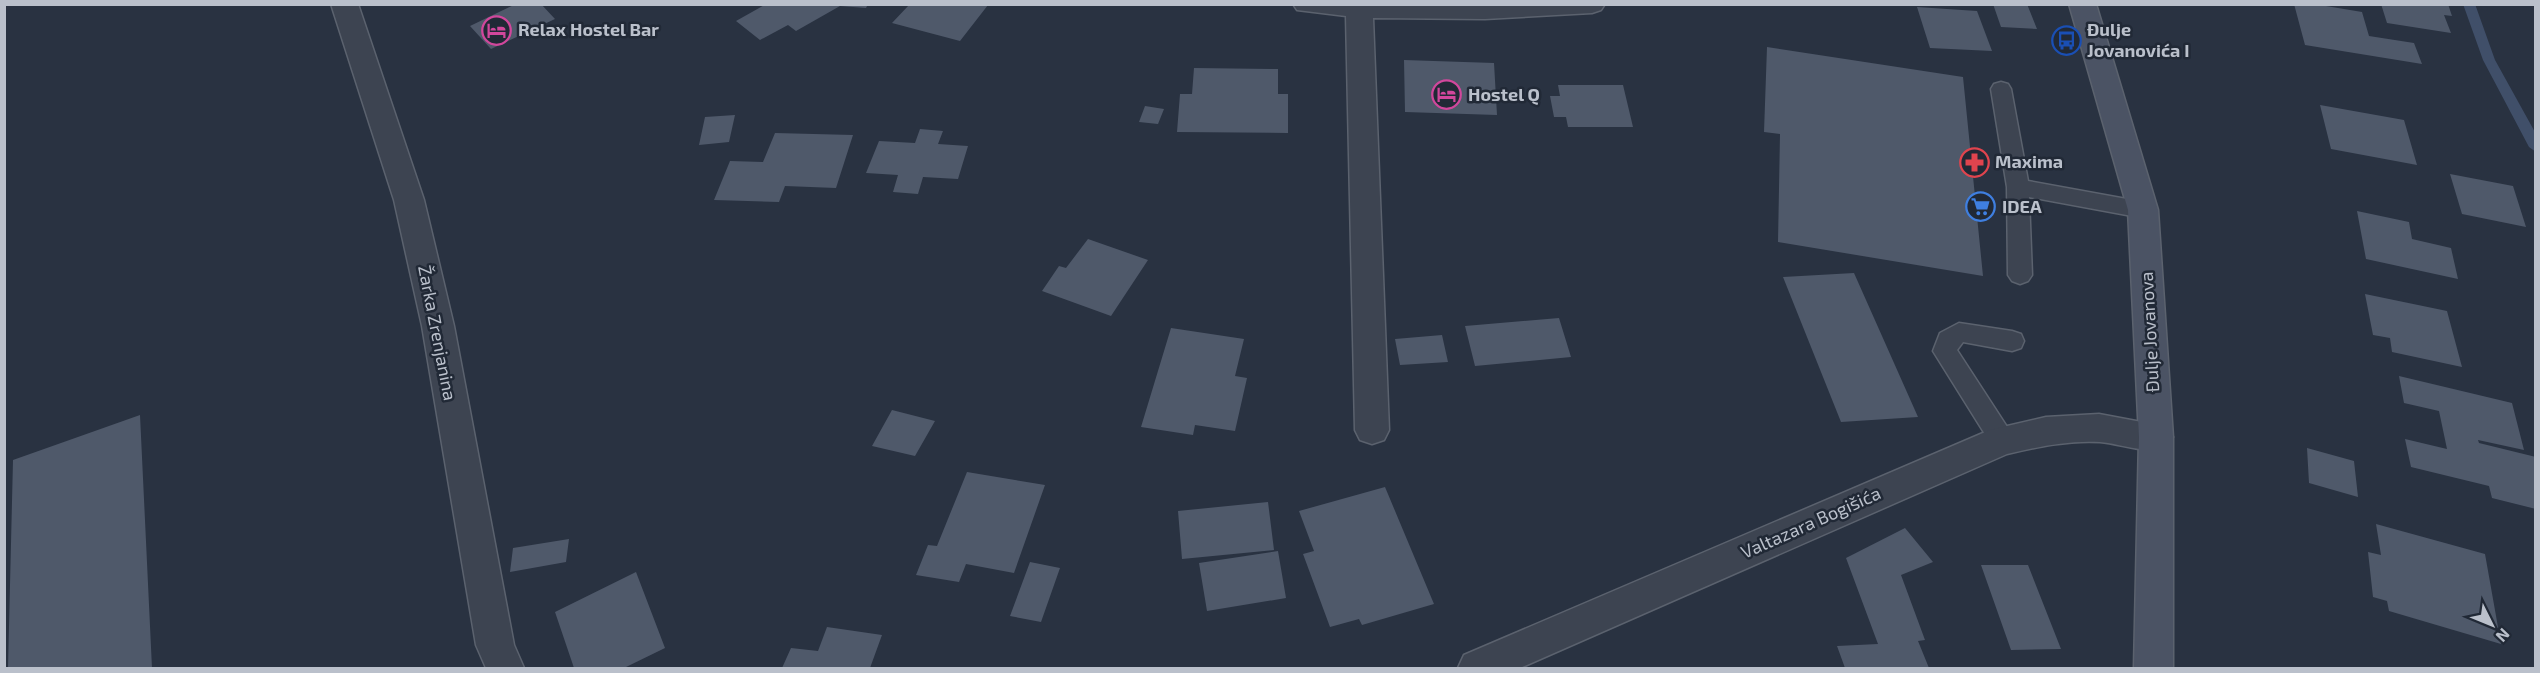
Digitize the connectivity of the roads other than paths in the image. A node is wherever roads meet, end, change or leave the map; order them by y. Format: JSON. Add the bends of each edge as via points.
{"nodes":[{"id":1,"x":344,"y":4,"type":"edge"},
{"id":2,"x":1306,"y":4,"type":"edge"},
{"id":3,"x":1592,"y":4,"type":"edge"},
{"id":4,"x":2082,"y":4,"type":"edge"},
{"id":5,"x":1548,"y":6,"type":"edge"},
{"id":6,"x":1359,"y":9,"type":"junction"},
{"id":7,"x":2001,"y":89,"type":"dead end"},
{"id":8,"x":2018,"y":187,"type":"junction"},
{"id":9,"x":2143,"y":210,"type":"junction"},
{"id":10,"x":2020,"y":275,"type":"dead end"},
{"id":11,"x":2012,"y":341,"type":"dead end"},
{"id":12,"x":1372,"y":430,"type":"dead end"},
{"id":13,"x":2156,"y":437,"type":"junction"},
{"id":14,"x":2002,"y":440,"type":"junction"},
{"id":15,"x":505,"y":669,"type":"edge"},
{"id":16,"x":1478,"y":669,"type":"edge"},
{"id":17,"x":2154,"y":669,"type":"edge"}],
"edges":[{"from":1,"to":15,"type":"street","name":"Žarka Zrenjanina","via":[[409,200],[438,326],[495,645]]},
{"from":2,"to":6,"type":"street"},
{"from":3,"to":5,"type":"street"},
{"from":4,"to":9,"type":"street","name":"Đulje Jovanova"},
{"from":5,"to":6,"type":"street","via":[[1417,12]]},
{"from":6,"to":12,"type":"street"},
{"from":7,"to":8,"type":"lane"},
{"from":8,"to":9,"type":"lane"},
{"from":8,"to":10,"type":"lane"},
{"from":9,"to":13,"type":"street","name":"Đulje Jovanova"},
{"from":11,"to":14,"type":"lane","via":[[1959,332],[1949,340],[1945,351]]},
{"from":13,"to":14,"type":"street","name":"Valtazara Bogišića","via":[[2099,428],[2046,431]]},
{"from":13,"to":17,"type":"street","name":"Đulje Jovanova"},
{"from":14,"to":16,"type":"street","name":"Valtazara Bogišića"}]}
